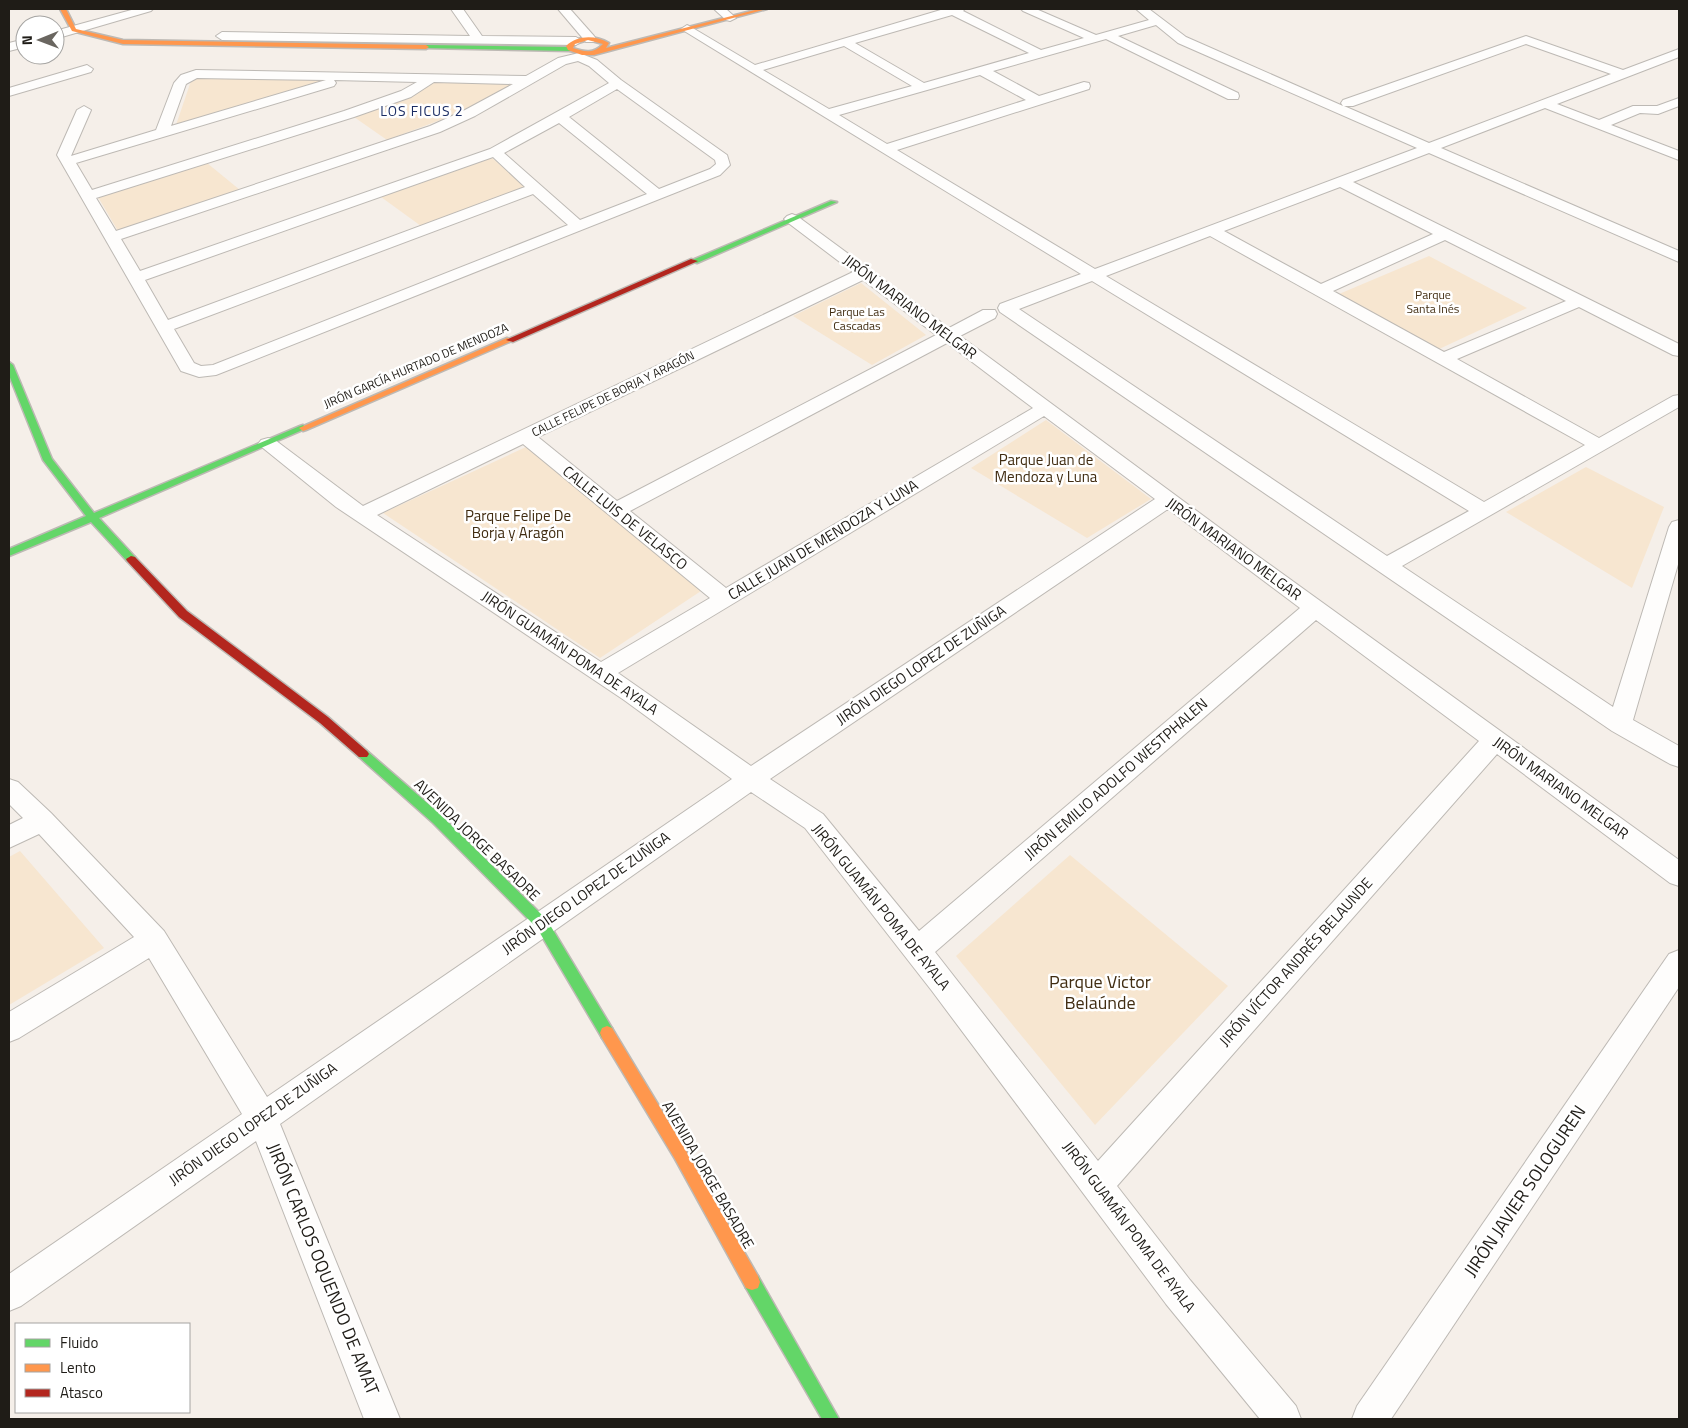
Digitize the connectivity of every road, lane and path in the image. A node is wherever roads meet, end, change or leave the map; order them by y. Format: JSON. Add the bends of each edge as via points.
{"nodes":[{"id":1,"x":63,"y":9,"type":"edge"},
{"id":2,"x":147,"y":9,"type":"edge"},
{"id":3,"x":457,"y":9,"type":"edge"},
{"id":4,"x":564,"y":9,"type":"edge"},
{"id":5,"x":720,"y":9,"type":"edge"},
{"id":6,"x":764,"y":9,"type":"edge"},
{"id":7,"x":954,"y":9,"type":"edge"},
{"id":8,"x":1027,"y":9,"type":"edge"},
{"id":9,"x":1142,"y":9,"type":"edge"},
{"id":10,"x":730,"y":18,"type":"junction"},
{"id":11,"x":1158,"y":21,"type":"junction"},
{"id":12,"x":687,"y":29,"type":"junction"},
{"id":13,"x":74,"y":30,"type":"junction"},
{"id":14,"x":65,"y":32,"type":"edge"},
{"id":15,"x":1107,"y":35,"type":"junction"},
{"id":16,"x":222,"y":36,"type":"dead end"},
{"id":17,"x":1094,"y":38,"type":"junction"},
{"id":18,"x":590,"y":39,"type":"junction"},
{"id":19,"x":478,"y":40,"type":"junction"},
{"id":20,"x":845,"y":42,"type":"junction"},
{"id":21,"x":602,"y":46,"type":"junction"},
{"id":22,"x":577,"y":50,"type":"junction"},
{"id":23,"x":1679,"y":53,"type":"edge"},
{"id":24,"x":1040,"y":54,"type":"junction"},
{"id":25,"x":87,"y":69,"type":"dead end"},
{"id":26,"x":754,"y":69,"type":"junction"},
{"id":27,"x":981,"y":70,"type":"junction"},
{"id":28,"x":1622,"y":74,"type":"junction"},
{"id":29,"x":351,"y":76,"type":"junction"},
{"id":30,"x":432,"y":78,"type":"junction"},
{"id":31,"x":529,"y":80,"type":"junction"},
{"id":32,"x":617,"y":83,"type":"junction"},
{"id":33,"x":1084,"y":86,"type":"dead end"},
{"id":34,"x":922,"y":87,"type":"junction"},
{"id":35,"x":9,"y":92,"type":"edge"},
{"id":36,"x":1233,"y":96,"type":"dead end"},
{"id":37,"x":1038,"y":101,"type":"junction"},
{"id":38,"x":1679,"y":102,"type":"edge"},
{"id":39,"x":1348,"y":103,"type":"dead end"},
{"id":40,"x":1544,"y":104,"type":"junction"},
{"id":41,"x":84,"y":110,"type":"dead end"},
{"id":42,"x":1658,"y":110,"type":"junction"},
{"id":43,"x":827,"y":114,"type":"junction"},
{"id":44,"x":560,"y":117,"type":"junction"},
{"id":45,"x":1679,"y":118,"type":"edge"},
{"id":46,"x":1600,"y":125,"type":"junction"},
{"id":47,"x":162,"y":133,"type":"junction"},
{"id":48,"x":1428,"y":148,"type":"junction"},
{"id":49,"x":885,"y":149,"type":"junction"},
{"id":50,"x":495,"y":152,"type":"junction"},
{"id":51,"x":1679,"y":156,"type":"edge"},
{"id":52,"x":68,"y":161,"type":"junction"},
{"id":53,"x":1340,"y":181,"type":"junction"},
{"id":54,"x":535,"y":188,"type":"junction"},
{"id":55,"x":657,"y":194,"type":"junction"},
{"id":56,"x":88,"y":196,"type":"junction"},
{"id":57,"x":833,"y":202,"type":"dead end"},
{"id":58,"x":792,"y":219,"type":"junction"},
{"id":59,"x":578,"y":226,"type":"junction"},
{"id":60,"x":1211,"y":230,"type":"junction"},
{"id":61,"x":1445,"y":234,"type":"junction"},
{"id":62,"x":112,"y":237,"type":"junction"},
{"id":63,"x":1679,"y":256,"type":"edge"},
{"id":64,"x":864,"y":273,"type":"junction"},
{"id":65,"x":1092,"y":275,"type":"junction"},
{"id":66,"x":136,"y":278,"type":"junction"},
{"id":67,"x":1319,"y":292,"type":"junction"},
{"id":68,"x":1579,"y":301,"type":"junction"},
{"id":69,"x":989,"y":314,"type":"dead end"},
{"id":70,"x":164,"y":327,"type":"junction"},
{"id":71,"x":948,"y":336,"type":"junction"},
{"id":72,"x":1679,"y":352,"type":"edge"},
{"id":73,"x":1445,"y":358,"type":"junction"},
{"id":74,"x":9,"y":365,"type":"edge"},
{"id":75,"x":1679,"y":400,"type":"edge"},
{"id":76,"x":1045,"y":408,"type":"junction"},
{"id":77,"x":525,"y":436,"type":"junction"},
{"id":78,"x":268,"y":444,"type":"junction"},
{"id":79,"x":1598,"y":445,"type":"junction"},
{"id":80,"x":1168,"y":500,"type":"junction"},
{"id":81,"x":616,"y":510,"type":"junction"},
{"id":82,"x":1484,"y":511,"type":"junction"},
{"id":83,"x":362,"y":514,"type":"junction"},
{"id":84,"x":92,"y":517,"type":"junction"},
{"id":85,"x":1679,"y":526,"type":"edge"},
{"id":86,"x":9,"y":553,"type":"edge"},
{"id":87,"x":1388,"y":566,"type":"junction"},
{"id":88,"x":725,"y":599,"type":"junction"},
{"id":89,"x":1315,"y":608,"type":"junction"},
{"id":90,"x":601,"y":673,"type":"junction"},
{"id":91,"x":1620,"y":724,"type":"junction"},
{"id":92,"x":1495,"y":740,"type":"junction"},
{"id":93,"x":1679,"y":757,"type":"edge"},
{"id":94,"x":751,"y":779,"type":"junction"},
{"id":95,"x":9,"y":788,"type":"edge"},
{"id":96,"x":42,"y":820,"type":"junction"},
{"id":97,"x":9,"y":837,"type":"edge"},
{"id":98,"x":1679,"y":875,"type":"edge"},
{"id":99,"x":542,"y":924,"type":"junction"},
{"id":100,"x":154,"y":940,"type":"junction"},
{"id":101,"x":917,"y":950,"type":"junction"},
{"id":102,"x":1679,"y":963,"type":"edge"},
{"id":103,"x":9,"y":1028,"type":"edge"},
{"id":104,"x":262,"y":1118,"type":"junction"},
{"id":105,"x":1097,"y":1185,"type":"junction"},
{"id":106,"x":9,"y":1294,"type":"edge"},
{"id":107,"x":382,"y":1419,"type":"edge"},
{"id":108,"x":831,"y":1419,"type":"edge"},
{"id":109,"x":1284,"y":1419,"type":"edge"},
{"id":110,"x":1370,"y":1419,"type":"edge"}],
"edges":[{"from":1,"to":13,"type":"street"},
{"from":2,"to":13,"type":"street"},
{"from":3,"to":19,"type":"street"},
{"from":4,"to":18,"type":"street"},
{"from":5,"to":10,"type":"street"},
{"from":6,"to":10,"type":"street"},
{"from":7,"to":20,"type":"street"},
{"from":7,"to":24,"type":"street"},
{"from":8,"to":17,"type":"street"},
{"from":9,"to":11,"type":"street"},
{"from":10,"to":12,"type":"street"},
{"from":11,"to":15,"type":"street"},
{"from":11,"to":48,"type":"street","via":[[1182,40]]},
{"from":12,"to":21,"type":"street","via":[[636,42]]},
{"from":12,"to":26,"type":"street"},
{"from":13,"to":14,"type":"street"},
{"from":13,"to":22,"type":"street","via":[[132,43]]},
{"from":15,"to":17,"type":"street"},
{"from":15,"to":36,"type":"street"},
{"from":16,"to":19,"type":"street"},
{"from":17,"to":24,"type":"street"},
{"from":18,"to":21,"type":"street"},
{"from":18,"to":22,"type":"street"},
{"from":19,"to":22,"type":"street"},
{"from":20,"to":26,"type":"street"},
{"from":20,"to":34,"type":"street"},
{"from":21,"to":22,"type":"street"},
{"from":22,"to":31,"type":"street"},
{"from":22,"to":32,"type":"street"},
{"from":23,"to":28,"type":"street"},
{"from":24,"to":27,"type":"street"},
{"from":25,"to":35,"type":"street"},
{"from":26,"to":43,"type":"street"},
{"from":27,"to":34,"type":"street"},
{"from":27,"to":37,"type":"street"},
{"from":28,"to":39,"type":"street","via":[[1526,40]]},
{"from":28,"to":40,"type":"street"},
{"from":29,"to":30,"type":"street"},
{"from":29,"to":47,"type":"street"},
{"from":29,"to":47,"type":"street","via":[[190,76],[180,83]]},
{"from":30,"to":31,"type":"street"},
{"from":30,"to":56,"type":"street","via":[[406,94],[366,109]]},
{"from":31,"to":62,"type":"street","via":[[470,113],[435,128]]},
{"from":32,"to":44,"type":"street"},
{"from":32,"to":55,"type":"street","via":[[724,162],[715,172]]},
{"from":33,"to":37,"type":"street"},
{"from":34,"to":43,"type":"street"},
{"from":37,"to":49,"type":"street"},
{"from":38,"to":42,"type":"street"},
{"from":40,"to":46,"type":"street"},
{"from":40,"to":48,"type":"street"},
{"from":41,"to":52,"type":"street","via":[[66,148],[64,155]]},
{"from":42,"to":45,"type":"street"},
{"from":42,"to":46,"type":"street","via":[[1638,109]]},
{"from":43,"to":49,"type":"street"},
{"from":44,"to":50,"type":"street"},
{"from":44,"to":55,"type":"street"},
{"from":46,"to":51,"type":"street"},
{"from":47,"to":52,"type":"street"},
{"from":48,"to":53,"type":"street"},
{"from":48,"to":63,"type":"street"},
{"from":49,"to":65,"type":"street"},
{"from":50,"to":54,"type":"street"},
{"from":50,"to":66,"type":"street"},
{"from":52,"to":56,"type":"street"},
{"from":53,"to":60,"type":"street"},
{"from":53,"to":61,"type":"street"},
{"from":54,"to":59,"type":"street"},
{"from":54,"to":70,"type":"street"},
{"from":55,"to":59,"type":"street"},
{"from":56,"to":62,"type":"street"},
{"from":57,"to":58,"type":"street","name":"JIRÓN GARCÍA HURTADO DE MENDOZA"},
{"from":58,"to":64,"type":"street","name":"JIRÓN MARIANO MELGAR"},
{"from":58,"to":78,"type":"street","name":"JIRÓN GARCÍA HURTADO DE MENDOZA"},
{"from":59,"to":70,"type":"street","via":[[216,370],[199,372],[187,367]]},
{"from":60,"to":65,"type":"street"},
{"from":60,"to":67,"type":"street"},
{"from":61,"to":67,"type":"street"},
{"from":61,"to":68,"type":"street"},
{"from":62,"to":66,"type":"street"},
{"from":64,"to":71,"type":"street","name":"JIRÓN MARIANO MELGAR"},
{"from":64,"to":77,"type":"street","name":"CALLE FELIPE DE BORJA Y ARAGÓN"},
{"from":65,"to":82,"type":"street"},
{"from":65,"to":87,"type":"street","via":[[1006,308]]},
{"from":66,"to":70,"type":"street"},
{"from":67,"to":73,"type":"street"},
{"from":68,"to":72,"type":"street"},
{"from":68,"to":73,"type":"street"},
{"from":69,"to":71,"type":"street"},
{"from":71,"to":76,"type":"street","name":"JIRÓN MARIANO MELGAR"},
{"from":71,"to":81,"type":"street"},
{"from":73,"to":79,"type":"street"},
{"from":74,"to":84,"type":"street","name":"AVENIDA JORGE BASADRE","via":[[48,460]]},
{"from":75,"to":79,"type":"street"},
{"from":76,"to":80,"type":"street","name":"JIRÓN MARIANO MELGAR"},
{"from":76,"to":88,"type":"street","name":"CALLE JUAN DE MENDOZA Y LUNA"},
{"from":77,"to":81,"type":"street","name":"CALLE LUIS DE VELASCO"},
{"from":77,"to":83,"type":"street","name":"CALLE FELIPE DE BORJA Y ARAGÓN"},
{"from":78,"to":83,"type":"street","name":"JIRÓN GUAMÁN POMA DE AYALA"},
{"from":78,"to":84,"type":"street","name":"JIRÓN GARCÍA HURTADO DE MENDOZA"},
{"from":79,"to":82,"type":"street"},
{"from":80,"to":89,"type":"street","name":"JIRÓN MARIANO MELGAR"},
{"from":80,"to":94,"type":"street","name":"JIRÓN DIEGO LOPEZ DE ZUÑIGA"},
{"from":81,"to":88,"type":"street","name":"CALLE LUIS DE VELASCO"},
{"from":82,"to":87,"type":"street"},
{"from":83,"to":90,"type":"street","name":"JIRÓN GUAMÁN POMA DE AYALA"},
{"from":84,"to":86,"type":"street","name":"JIRÓN GARCÍA HURTADO DE MENDOZA"},
{"from":84,"to":99,"type":"street","name":"AVENIDA JORGE BASADRE","via":[[184,614],[324,720],[437,819]]},
{"from":85,"to":91,"type":"street"},
{"from":87,"to":91,"type":"street"},
{"from":88,"to":90,"type":"street","name":"CALLE JUAN DE MENDOZA Y LUNA"},
{"from":89,"to":92,"type":"street","name":"JIRÓN MARIANO MELGAR"},
{"from":89,"to":101,"type":"street","name":"JIRÓN EMILIO ADOLFO WESTPHALEN"},
{"from":90,"to":94,"type":"street","name":"JIRÓN GUAMÁN POMA DE AYALA"},
{"from":91,"to":93,"type":"street"},
{"from":92,"to":98,"type":"street","name":"JIRÓN MARIANO MELGAR"},
{"from":92,"to":105,"type":"street","name":"JIRÓN VÍCTOR ANDRÉS BELAUNDE"},
{"from":94,"to":99,"type":"street","name":"JIRÓN DIEGO LOPEZ DE ZUÑIGA"},
{"from":94,"to":101,"type":"street","name":"JIRÓN GUAMÁN POMA DE AYALA","via":[[814,822]]},
{"from":95,"to":96,"type":"street","name":"JIRÓN CARLOS OQUENDO DE AMAT"},
{"from":96,"to":97,"type":"street"},
{"from":96,"to":100,"type":"street","name":"JIRÓN CARLOS OQUENDO DE AMAT"},
{"from":99,"to":104,"type":"street","name":"JIRÓN DIEGO LOPEZ DE ZUÑIGA"},
{"from":99,"to":108,"type":"street","name":"AVENIDA JORGE BASADRE","via":[[680,1154]]},
{"from":100,"to":103,"type":"street"},
{"from":100,"to":104,"type":"street","name":"JIRÓN CARLOS OQUENDO DE AMAT"},
{"from":101,"to":105,"type":"street","name":"JIRÓN GUAMÁN POMA DE AYALA"},
{"from":102,"to":110,"type":"street","name":"JIRÓN JAVIER SOLOGUREN"},
{"from":104,"to":106,"type":"street","name":"JIRÓN DIEGO LOPEZ DE ZUÑIGA"},
{"from":104,"to":107,"type":"street","name":"JIRÓN CARLOS OQUENDO DE AMAT"},
{"from":105,"to":109,"type":"street","name":"JIRÓN GUAMÁN POMA DE AYALA","via":[[1178,1292]]}]}
